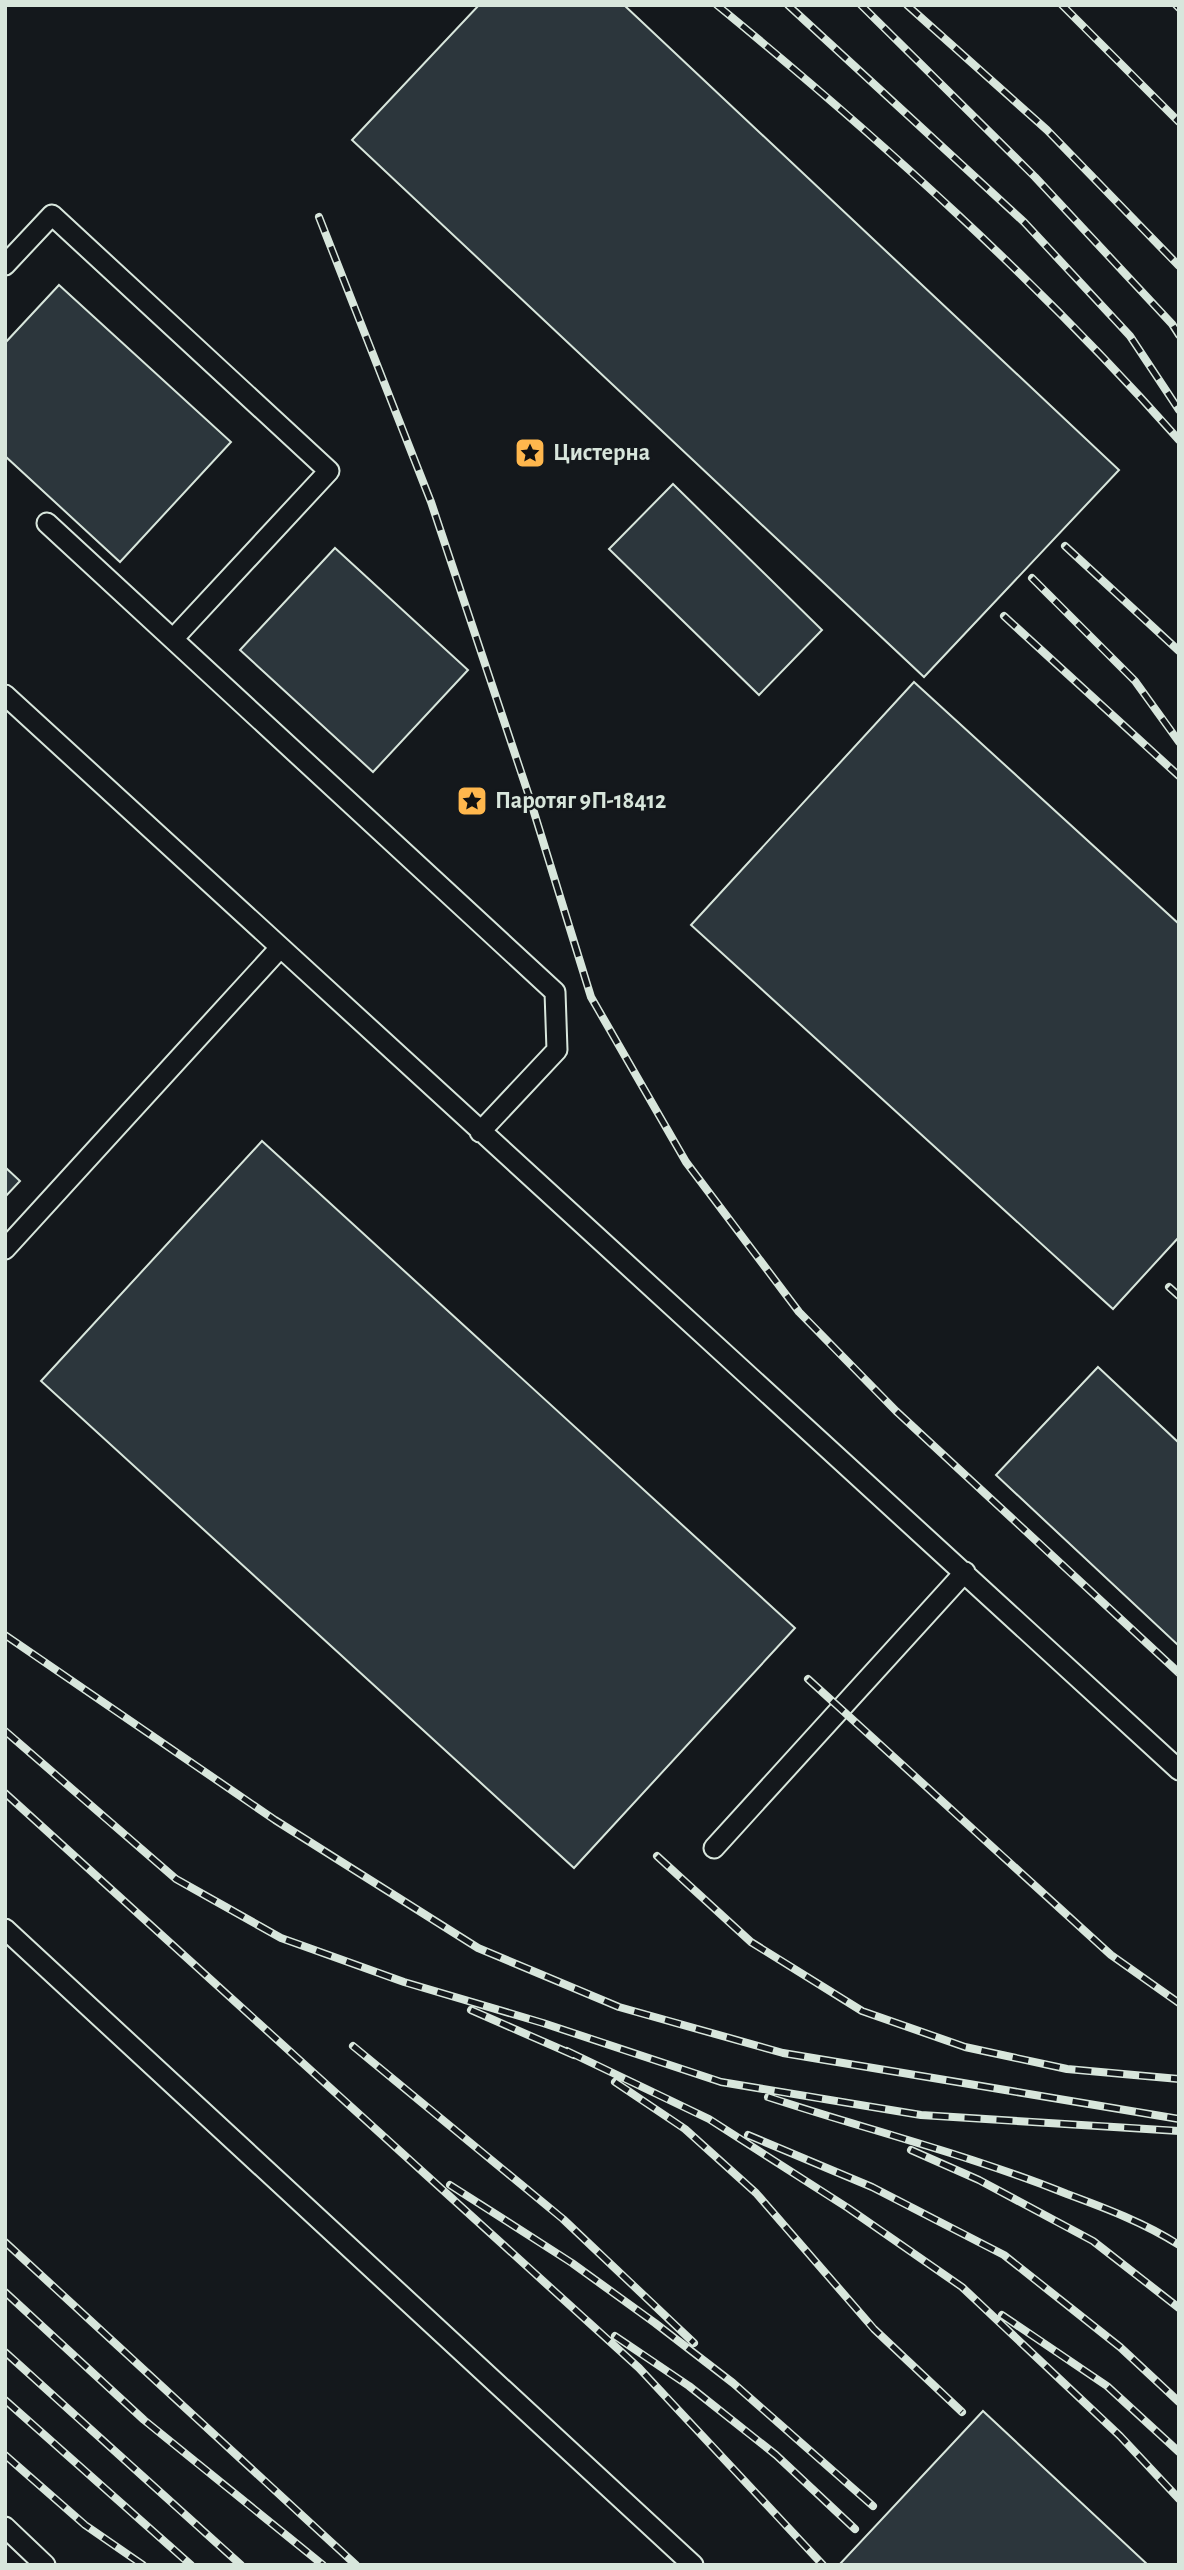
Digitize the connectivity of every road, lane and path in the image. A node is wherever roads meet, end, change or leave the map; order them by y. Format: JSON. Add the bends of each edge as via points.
{"nodes":[{"id":1,"x":5,"y":265,"type":"edge"},
{"id":2,"x":47,"y":523,"type":"dead end"},
{"id":3,"x":173,"y":639,"type":"junction"},
{"id":4,"x":5,"y":695,"type":"edge"},
{"id":5,"x":279,"y":949,"type":"junction"},
{"id":6,"x":480,"y":1132,"type":"junction"},
{"id":7,"x":5,"y":1249,"type":"edge"},
{"id":8,"x":965,"y":1572,"type":"junction"},
{"id":9,"x":1179,"y":1770,"type":"edge"},
{"id":10,"x":714,"y":1848,"type":"dead end"},
{"id":11,"x":5,"y":1929,"type":"edge"},
{"id":12,"x":5,"y":2527,"type":"edge"},
{"id":13,"x":45,"y":2565,"type":"edge"},
{"id":14,"x":693,"y":2565,"type":"edge"}],
"edges":[{"from":1,"to":3,"type":"lane","via":[[52,215],[329,471]]},
{"from":2,"to":3,"type":"lane"},
{"from":3,"to":6,"type":"lane","via":[[555,992],[557,1050]]},
{"from":4,"to":5,"type":"lane"},
{"from":5,"to":6,"type":"lane"},
{"from":5,"to":7,"type":"lane"},
{"from":6,"to":8,"type":"lane"},
{"from":8,"to":9,"type":"lane"},
{"from":8,"to":10,"type":"lane"},
{"from":11,"to":14,"type":"lane"},
{"from":12,"to":13,"type":"lane"}]}
